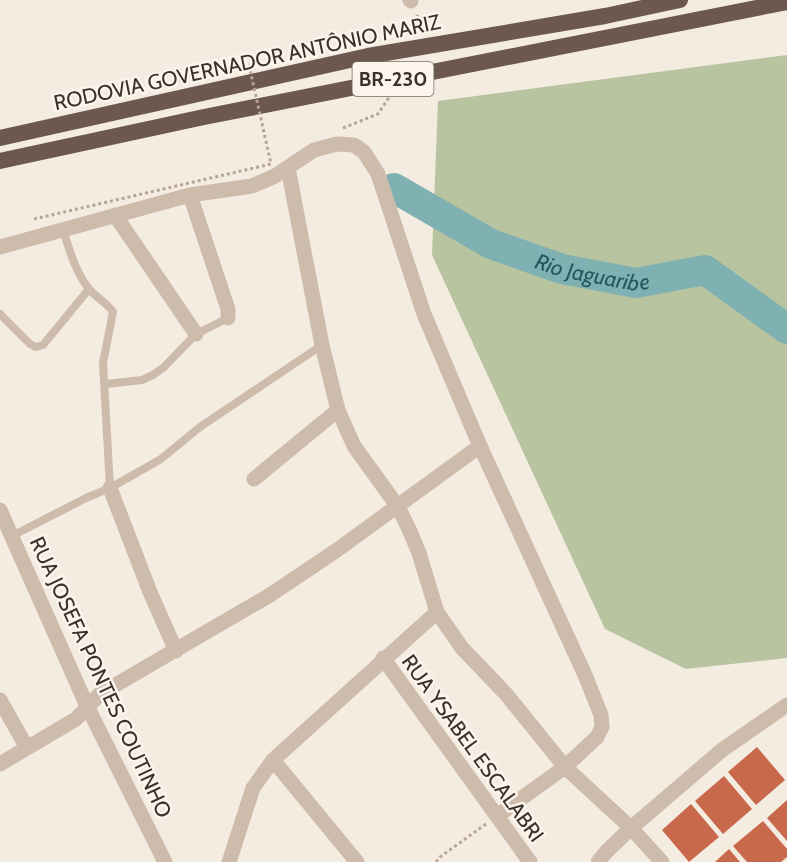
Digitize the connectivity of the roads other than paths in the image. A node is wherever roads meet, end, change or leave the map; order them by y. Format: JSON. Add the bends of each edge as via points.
{"nodes":[{"id":1,"x":680,"y":0,"type":"edge"},
{"id":2,"x":787,"y":2,"type":"edge"},
{"id":3,"x":0,"y":138,"type":"edge"},
{"id":4,"x":0,"y":160,"type":"edge"},
{"id":5,"x":288,"y":168,"type":"junction"},
{"id":6,"x":190,"y":195,"type":"junction"},
{"id":7,"x":115,"y":216,"type":"junction"},
{"id":8,"x":63,"y":230,"type":"junction"},
{"id":9,"x":0,"y":247,"type":"edge"},
{"id":10,"x":89,"y":289,"type":"junction"},
{"id":11,"x":0,"y":314,"type":"edge"},
{"id":12,"x":228,"y":318,"type":"joint"},
{"id":13,"x":195,"y":334,"type":"junction"},
{"id":14,"x":322,"y":345,"type":"junction"},
{"id":15,"x":106,"y":384,"type":"junction"},
{"id":16,"x":338,"y":410,"type":"junction"},
{"id":17,"x":480,"y":446,"type":"junction"},
{"id":18,"x":254,"y":479,"type":"dead end"},
{"id":19,"x":110,"y":488,"type":"junction"},
{"id":20,"x":398,"y":507,"type":"junction"},
{"id":21,"x":0,"y":510,"type":"edge"},
{"id":22,"x":12,"y":536,"type":"junction"},
{"id":23,"x":437,"y":612,"type":"junction"},
{"id":24,"x":176,"y":651,"type":"junction"},
{"id":25,"x":383,"y":658,"type":"junction"},
{"id":26,"x":0,"y":700,"type":"edge"},
{"id":27,"x":787,"y":705,"type":"edge"},
{"id":28,"x":87,"y":706,"type":"junction"},
{"id":29,"x":27,"y":748,"type":"junction"},
{"id":30,"x":273,"y":760,"type":"junction"},
{"id":31,"x":0,"y":764,"type":"edge"},
{"id":32,"x":565,"y":767,"type":"junction"},
{"id":33,"x":497,"y":816,"type":"junction"},
{"id":34,"x":632,"y":828,"type":"junction"},
{"id":35,"x":165,"y":862,"type":"edge"},
{"id":36,"x":229,"y":862,"type":"edge"},
{"id":37,"x":357,"y":862,"type":"edge"},
{"id":38,"x":530,"y":862,"type":"edge"},
{"id":39,"x":598,"y":862,"type":"edge"},
{"id":40,"x":662,"y":862,"type":"edge"}],
"edges":[{"from":1,"to":3,"type":"highway","name":"RODOVIA GOVERNADOR ANTÔNIO MARIZ","number":"BR-230","via":[[368,57]]},
{"from":2,"to":4,"type":"highway","number":"BR-230"},
{"from":5,"to":6,"type":"street","via":[[252,186]]},
{"from":5,"to":14,"type":"street"},
{"from":5,"to":17,"type":"street","via":[[314,150],[337,144],[354,145],[370,160],[424,314]]},
{"from":6,"to":7,"type":"street"},
{"from":6,"to":12,"type":"street"},
{"from":7,"to":8,"type":"street"},
{"from":7,"to":13,"type":"street"},
{"from":8,"to":9,"type":"street"},
{"from":8,"to":10,"type":"lane","via":[[74,263]]},
{"from":10,"to":11,"type":"lane","via":[[43,345],[36,347]]},
{"from":10,"to":15,"type":"lane","via":[[113,312],[103,363]]},
{"from":12,"to":13,"type":"lane"},
{"from":13,"to":15,"type":"lane","via":[[153,375]]},
{"from":14,"to":16,"type":"street"},
{"from":14,"to":19,"type":"lane","via":[[200,427],[167,456]]},
{"from":15,"to":19,"type":"lane"},
{"from":16,"to":18,"type":"street"},
{"from":16,"to":20,"type":"street","via":[[354,446]]},
{"from":17,"to":20,"type":"street"},
{"from":17,"to":32,"type":"street","via":[[601,715],[602,728],[597,737]]},
{"from":19,"to":22,"type":"lane"},
{"from":19,"to":24,"type":"street"},
{"from":20,"to":23,"type":"street","via":[[419,553]]},
{"from":20,"to":24,"type":"street","via":[[270,595]]},
{"from":21,"to":22,"type":"street","name":"RUA JOSEFA PONTES COUTINHO"},
{"from":22,"to":28,"type":"street","name":"RUA JOSEFA PONTES COUTINHO"},
{"from":23,"to":25,"type":"street"},
{"from":23,"to":32,"type":"street","via":[[462,648],[506,694]]},
{"from":24,"to":28,"type":"street","via":[[100,694]]},
{"from":25,"to":30,"type":"street"},
{"from":25,"to":33,"type":"street","name":"RUA YSABEL ESCALABRI"},
{"from":26,"to":29,"type":"street"},
{"from":27,"to":34,"type":"street","via":[[722,750]]},
{"from":28,"to":29,"type":"street","via":[[75,719]]},
{"from":28,"to":35,"type":"street","name":"RUA JOSEFA PONTES COUTINHO"},
{"from":29,"to":31,"type":"street"},
{"from":30,"to":36,"type":"street","via":[[253,788]]},
{"from":30,"to":37,"type":"street"},
{"from":32,"to":33,"type":"street"},
{"from":32,"to":34,"type":"street"},
{"from":33,"to":38,"type":"street","name":"RUA YSABEL ESCALABRI"},
{"from":34,"to":39,"type":"street"},
{"from":34,"to":40,"type":"street"}]}
